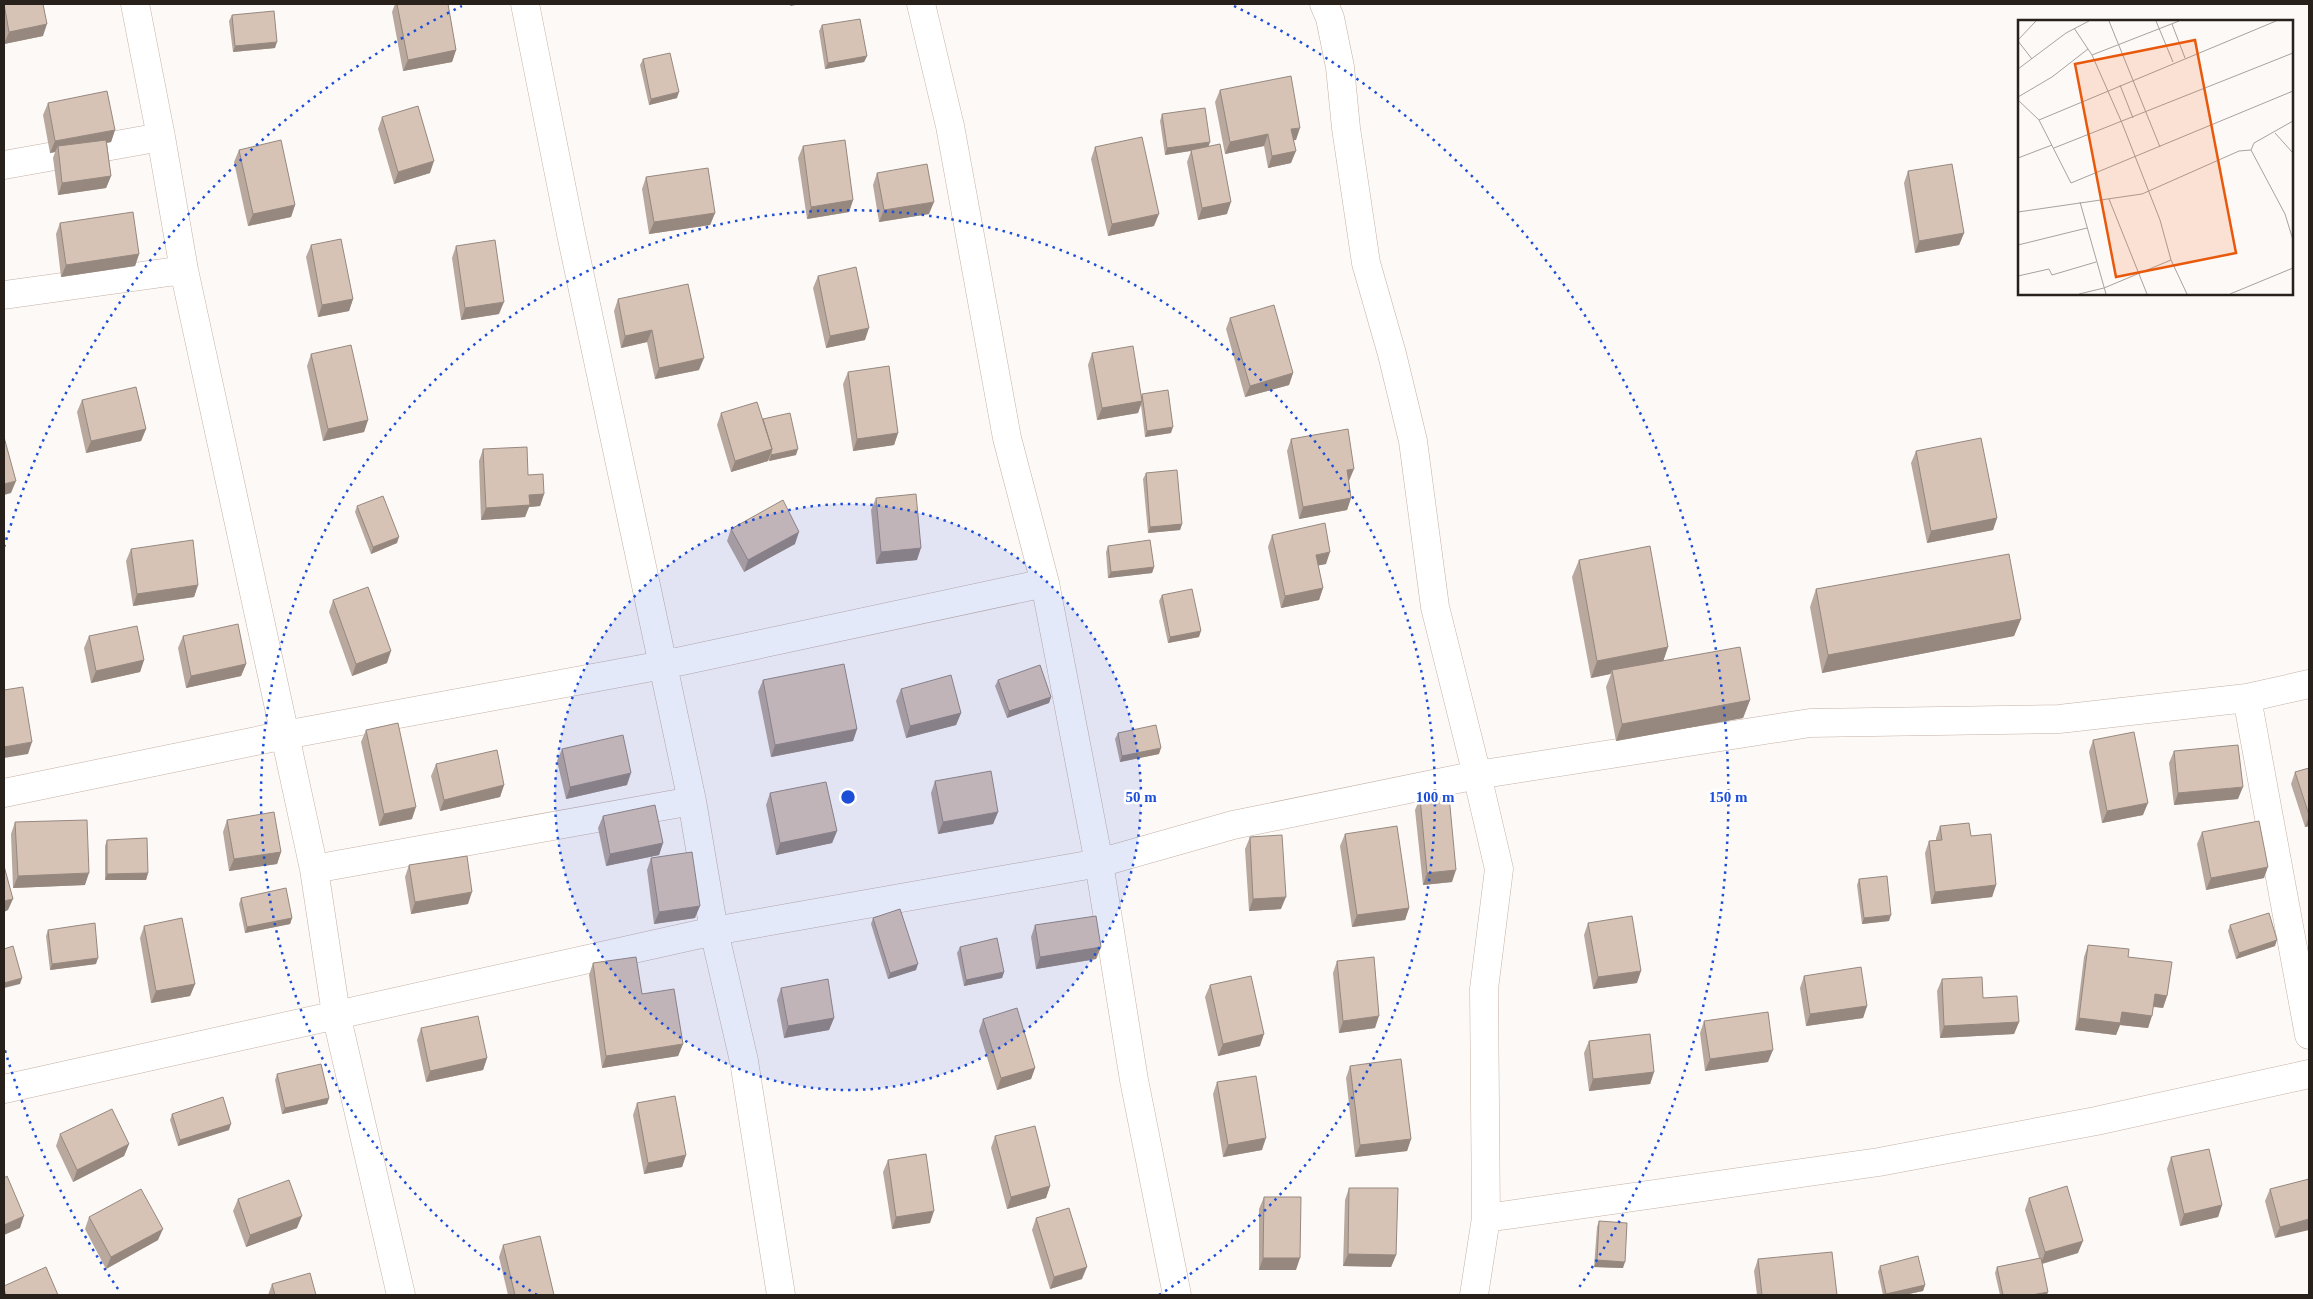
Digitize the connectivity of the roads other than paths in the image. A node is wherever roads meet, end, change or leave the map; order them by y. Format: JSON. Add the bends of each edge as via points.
{"nodes":[{"id":1,"x":135,"y":4,"type":"edge"},
{"id":2,"x":525,"y":4,"type":"edge"},
{"id":3,"x":921,"y":4,"type":"edge"},
{"id":4,"x":1324,"y":4,"type":"edge"},
{"id":5,"x":161,"y":137,"type":"junction"},
{"id":6,"x":4,"y":165,"type":"edge"},
{"id":7,"x":184,"y":270,"type":"junction"},
{"id":8,"x":4,"y":295,"type":"edge"},
{"id":9,"x":1045,"y":583,"type":"junction"},
{"id":10,"x":663,"y":665,"type":"junction"},
{"id":11,"x":2309,"y":684,"type":"edge"},
{"id":12,"x":2247,"y":698,"type":"junction"},
{"id":13,"x":285,"y":735,"type":"junction"},
{"id":14,"x":1477,"y":775,"type":"junction"},
{"id":15,"x":4,"y":793,"type":"edge"},
{"id":16,"x":692,"y":801,"type":"junction"},
{"id":17,"x":1099,"y":863,"type":"junction"},
{"id":18,"x":314,"y":869,"type":"junction"},
{"id":19,"x":714,"y":931,"type":"junction"},
{"id":20,"x":336,"y":1014,"type":"junction"},
{"id":21,"x":2309,"y":1035,"type":"edge"},
{"id":22,"x":2309,"y":1074,"type":"edge"},
{"id":23,"x":4,"y":1089,"type":"edge"},
{"id":24,"x":1486,"y":1218,"type":"junction"},
{"id":25,"x":401,"y":1295,"type":"edge"},
{"id":26,"x":780,"y":1295,"type":"edge"},
{"id":27,"x":1177,"y":1295,"type":"edge"},
{"id":28,"x":1474,"y":1295,"type":"edge"}],
"edges":[{"from":1,"to":5,"type":"street"},
{"from":2,"to":10,"type":"street"},
{"from":3,"to":9,"type":"street","via":[[950,126],[1007,438]]},
{"from":4,"to":14,"type":"street","via":[[1340,67],[1366,263],[1413,441],[1434,607]]},
{"from":5,"to":6,"type":"street"},
{"from":5,"to":7,"type":"street"},
{"from":7,"to":8,"type":"street"},
{"from":7,"to":13,"type":"street"},
{"from":9,"to":10,"type":"street"},
{"from":9,"to":17,"type":"street"},
{"from":10,"to":13,"type":"street"},
{"from":10,"to":16,"type":"street"},
{"from":11,"to":12,"type":"street"},
{"from":12,"to":14,"type":"street","via":[[2059,719],[1810,723]]},
{"from":12,"to":21,"type":"street"},
{"from":13,"to":15,"type":"street"},
{"from":13,"to":18,"type":"street"},
{"from":14,"to":17,"type":"street","via":[[1233,825]]},
{"from":14,"to":24,"type":"street","via":[[1498,869],[1484,989]]},
{"from":16,"to":18,"type":"street"},
{"from":16,"to":19,"type":"street"},
{"from":17,"to":19,"type":"street"},
{"from":17,"to":27,"type":"street","via":[[1134,1080]]},
{"from":18,"to":20,"type":"street"},
{"from":19,"to":20,"type":"street"},
{"from":19,"to":26,"type":"street","via":[[744,1061]]},
{"from":20,"to":23,"type":"street"},
{"from":20,"to":25,"type":"street"},
{"from":22,"to":24,"type":"street","via":[[2096,1122],[1879,1162]]},
{"from":24,"to":28,"type":"street"}]}
